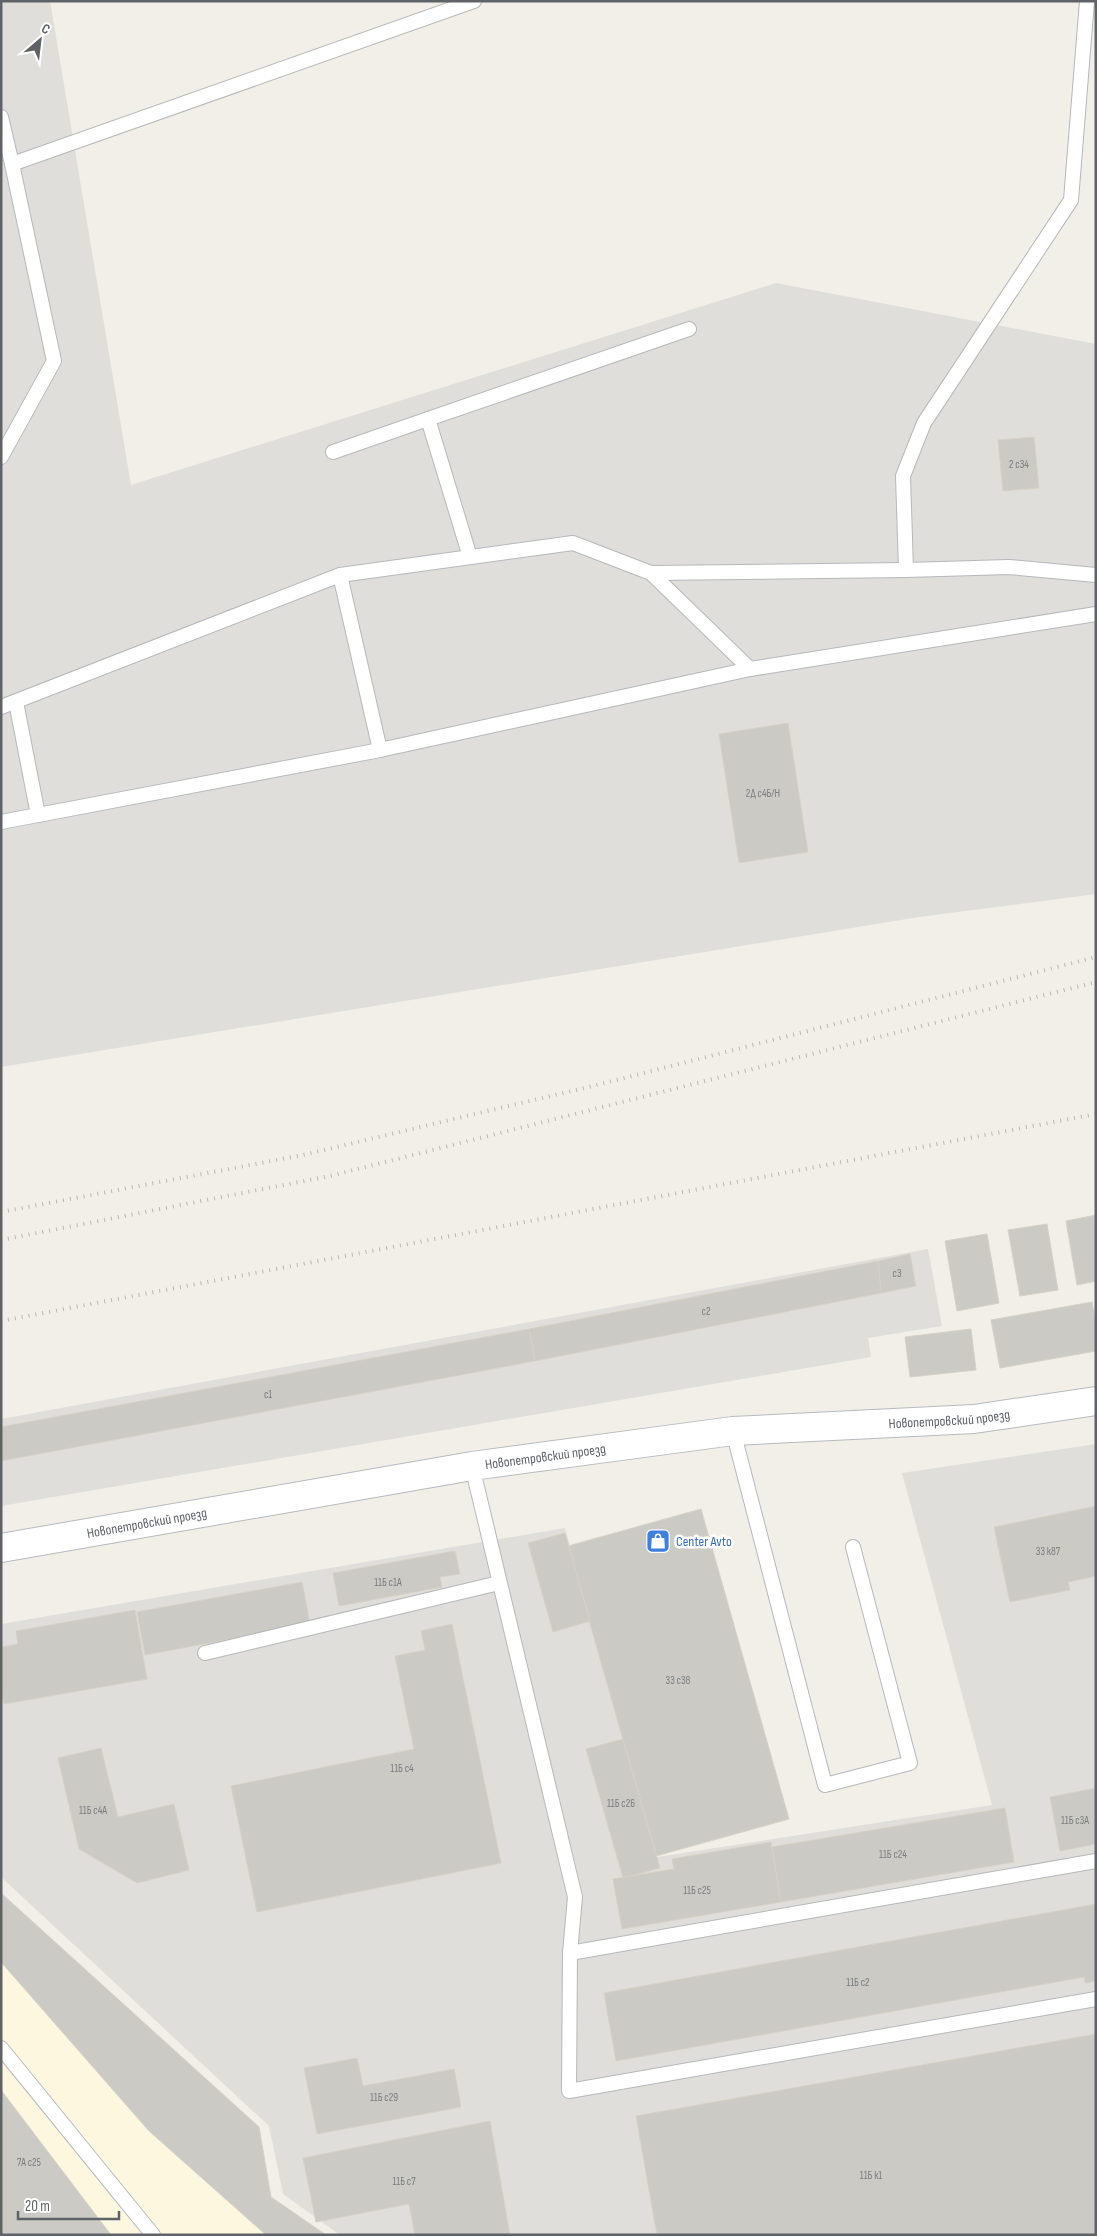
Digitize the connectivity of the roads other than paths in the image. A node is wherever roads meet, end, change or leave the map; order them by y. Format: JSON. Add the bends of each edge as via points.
{"nodes":[{"id":1,"x":474,"y":1,"type":"edge"},
{"id":2,"x":1087,"y":1,"type":"edge"},
{"id":3,"x":1,"y":117,"type":"edge"},
{"id":4,"x":12,"y":164,"type":"junction"},
{"id":5,"x":689,"y":328,"type":"dead end"},
{"id":6,"x":428,"y":419,"type":"junction"},
{"id":7,"x":334,"y":452,"type":"dead end"},
{"id":8,"x":1,"y":457,"type":"edge"},
{"id":9,"x":470,"y":557,"type":"junction"},
{"id":10,"x":906,"y":570,"type":"junction"},
{"id":11,"x":651,"y":573,"type":"junction"},
{"id":12,"x":1096,"y":574,"type":"edge"},
{"id":13,"x":340,"y":575,"type":"junction"},
{"id":14,"x":1096,"y":614,"type":"edge"},
{"id":15,"x":750,"y":669,"type":"junction"},
{"id":16,"x":16,"y":702,"type":"junction"},
{"id":17,"x":1,"y":708,"type":"edge"},
{"id":18,"x":380,"y":750,"type":"junction"},
{"id":19,"x":38,"y":815,"type":"junction"},
{"id":20,"x":1,"y":822,"type":"edge"},
{"id":21,"x":1096,"y":1401,"type":"edge"},
{"id":22,"x":733,"y":1431,"type":"junction"},
{"id":23,"x":472,"y":1466,"type":"junction"},
{"id":24,"x":853,"y":1547,"type":"dead end"},
{"id":25,"x":1,"y":1548,"type":"edge"},
{"id":26,"x":499,"y":1583,"type":"junction"},
{"id":27,"x":205,"y":1653,"type":"dead end"},
{"id":28,"x":1096,"y":1861,"type":"edge"},
{"id":29,"x":570,"y":1953,"type":"junction"},
{"id":30,"x":1096,"y":1999,"type":"edge"},
{"id":31,"x":1,"y":2048,"type":"edge"},
{"id":32,"x":153,"y":2235,"type":"edge"}],
"edges":[{"from":1,"to":4,"type":"lane"},
{"from":2,"to":10,"type":"lane","via":[[1071,200],[924,423],[903,476]]},
{"from":3,"to":4,"type":"lane"},
{"from":4,"to":8,"type":"lane","via":[[54,360]]},
{"from":5,"to":6,"type":"lane"},
{"from":6,"to":7,"type":"lane"},
{"from":6,"to":9,"type":"lane"},
{"from":9,"to":11,"type":"lane","via":[[573,543]]},
{"from":9,"to":13,"type":"lane"},
{"from":10,"to":11,"type":"lane"},
{"from":10,"to":12,"type":"lane","via":[[1009,567]]},
{"from":11,"to":15,"type":"lane"},
{"from":13,"to":16,"type":"lane"},
{"from":13,"to":18,"type":"lane"},
{"from":14,"to":15,"type":"lane"},
{"from":15,"to":18,"type":"lane"},
{"from":16,"to":17,"type":"lane"},
{"from":16,"to":19,"type":"lane"},
{"from":18,"to":19,"type":"lane"},
{"from":19,"to":20,"type":"lane"},
{"from":21,"to":22,"type":"street","name":"Новопетровский проезд","via":[[974,1419]]},
{"from":22,"to":23,"type":"street","name":"Новопетровский проезд"},
{"from":22,"to":24,"type":"lane","via":[[825,1785],[910,1763]]},
{"from":23,"to":25,"type":"street","name":"Новопетровский проезд"},
{"from":23,"to":26,"type":"lane"},
{"from":26,"to":27,"type":"lane"},
{"from":26,"to":29,"type":"lane","via":[[575,1897]]},
{"from":28,"to":29,"type":"lane"},
{"from":29,"to":30,"type":"lane","via":[[569,2091]]},
{"from":31,"to":32,"type":"lane"}]}
